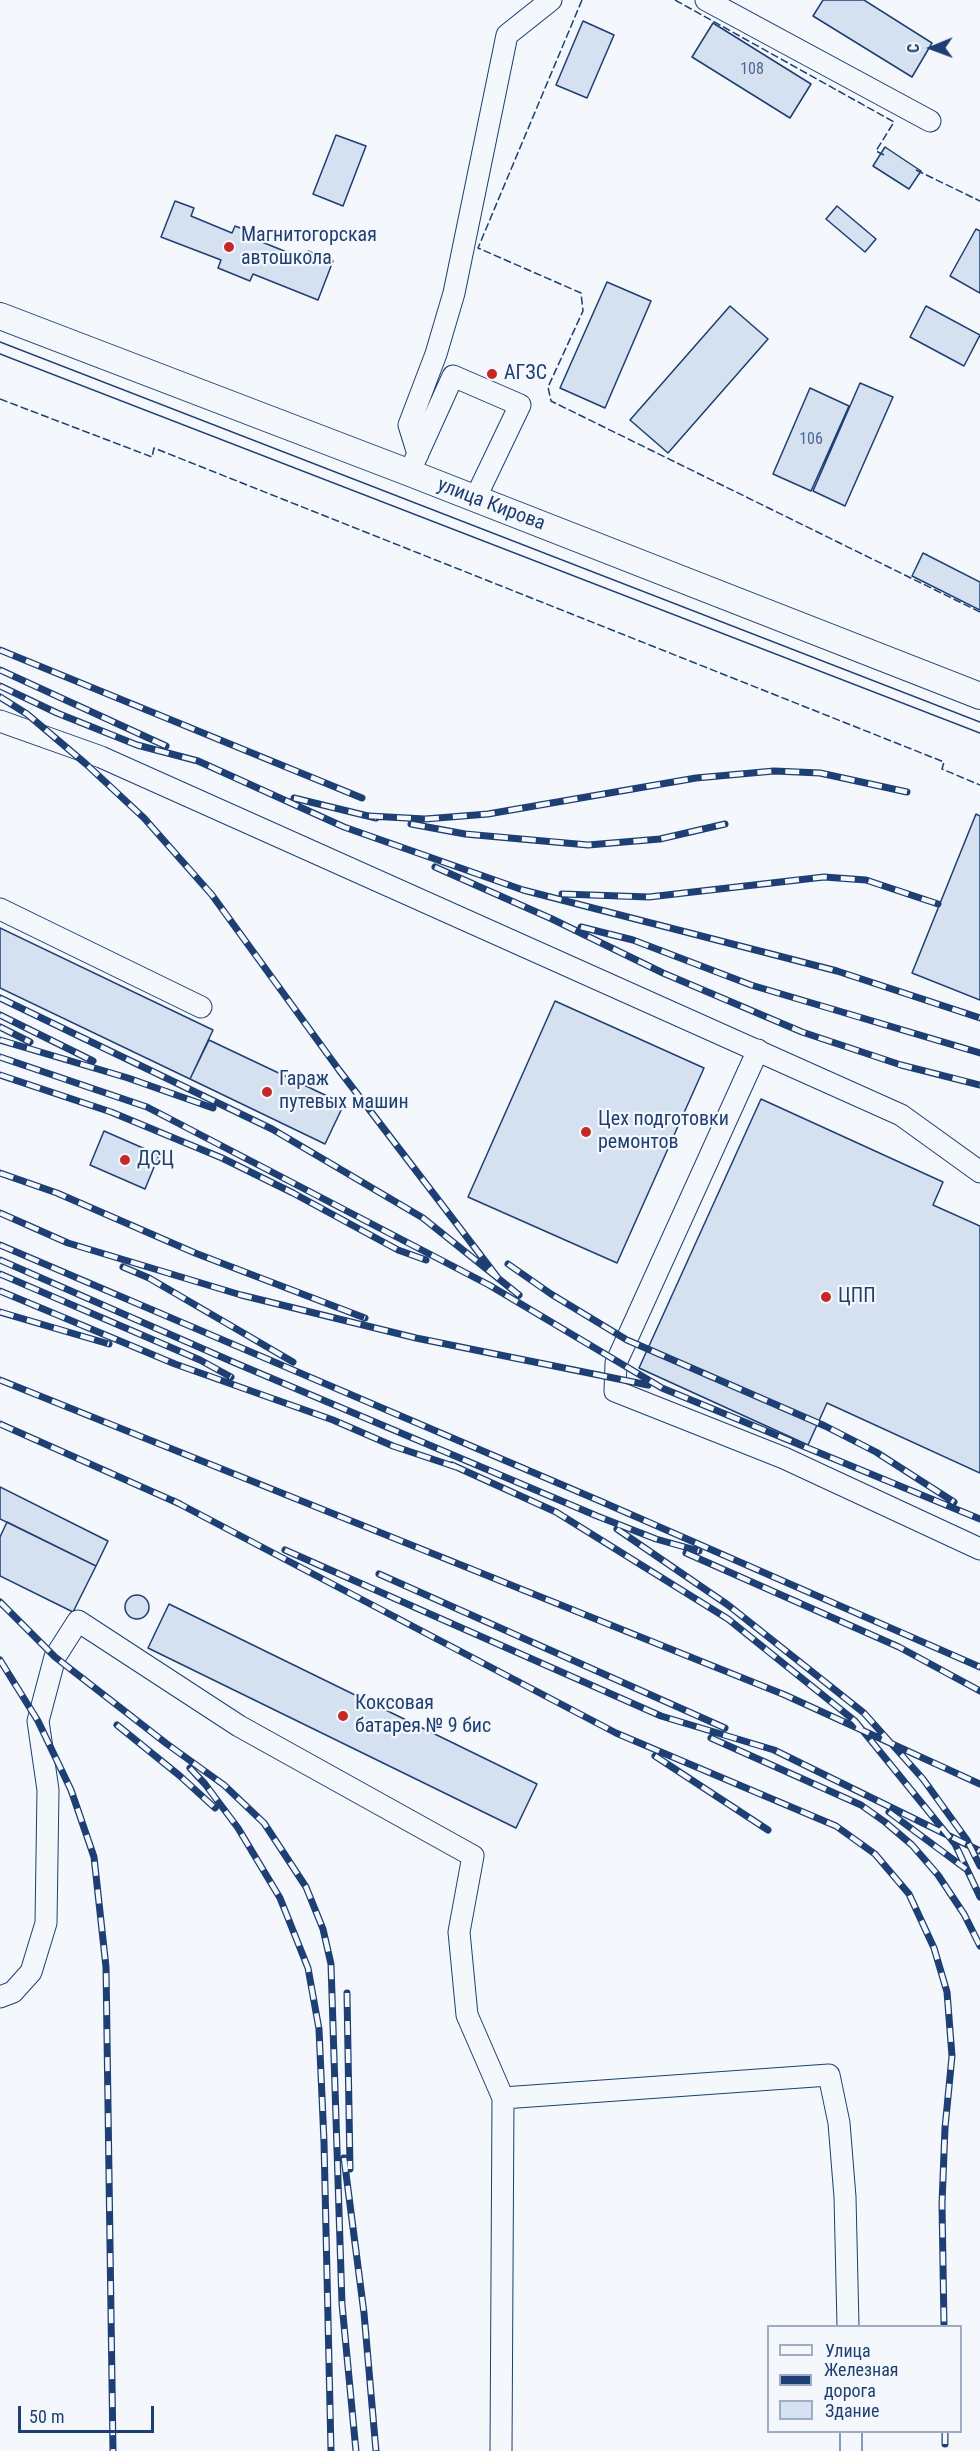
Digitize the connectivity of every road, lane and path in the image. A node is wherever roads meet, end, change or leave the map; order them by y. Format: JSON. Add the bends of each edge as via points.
{"nodes":[{"id":1,"x":551,"y":0,"type":"edge"},
{"id":2,"x":706,"y":0,"type":"edge"},
{"id":3,"x":930,"y":122,"type":"dead end"},
{"id":4,"x":0,"y":316,"type":"edge"},
{"id":5,"x":414,"y":464,"type":"junction"},
{"id":6,"x":475,"y":499,"type":"junction"},
{"id":7,"x":980,"y":696,"type":"edge"},
{"id":8,"x":0,"y":720,"type":"edge"},
{"id":9,"x":0,"y":909,"type":"edge"},
{"id":10,"x":201,"y":1006,"type":"dead end"},
{"id":11,"x":758,"y":1050,"type":"junction"},
{"id":12,"x":980,"y":1172,"type":"edge"},
{"id":13,"x":980,"y":1550,"type":"edge"},
{"id":14,"x":0,"y":1997,"type":"edge"},
{"id":15,"x":503,"y":2098,"type":"junction"},
{"id":16,"x":848,"y":2325,"type":"edge"},
{"id":17,"x":851,"y":2433,"type":"edge"},
{"id":18,"x":501,"y":2451,"type":"edge"},
{"id":19,"x":851,"y":2451,"type":"edge"}],
"edges":[{"from":1,"to":5,"type":"lane","via":[[507,35],[454,293],[409,425]]},
{"from":2,"to":3,"type":"lane"},
{"from":4,"to":5,"type":"main road","name":"улица Кирова"},
{"from":5,"to":6,"type":"main road","name":"улица Кирова"},
{"from":5,"to":6,"type":"lane","via":[[453,376],[520,405]]},
{"from":6,"to":7,"type":"main road","name":"улица Кирова"},
{"from":8,"to":11,"type":"lane","via":[[101,757]]},
{"from":9,"to":10,"type":"lane"},
{"from":11,"to":12,"type":"lane","via":[[901,1115]]},
{"from":11,"to":13,"type":"lane","via":[[616,1363],[615,1391],[784,1458]]},
{"from":14,"to":15,"type":"lane","via":[[12,1992],[31,1972],[46,1923],[48,1790],[38,1721],[56,1657],[78,1621],[238,1726],[473,1856],[459,1932],[467,2015]]},
{"from":15,"to":16,"type":"lane","via":[[828,2075],[839,2123],[845,2197]]},
{"from":15,"to":18,"type":"lane"},
{"from":17,"to":19,"type":"lane"}]}
